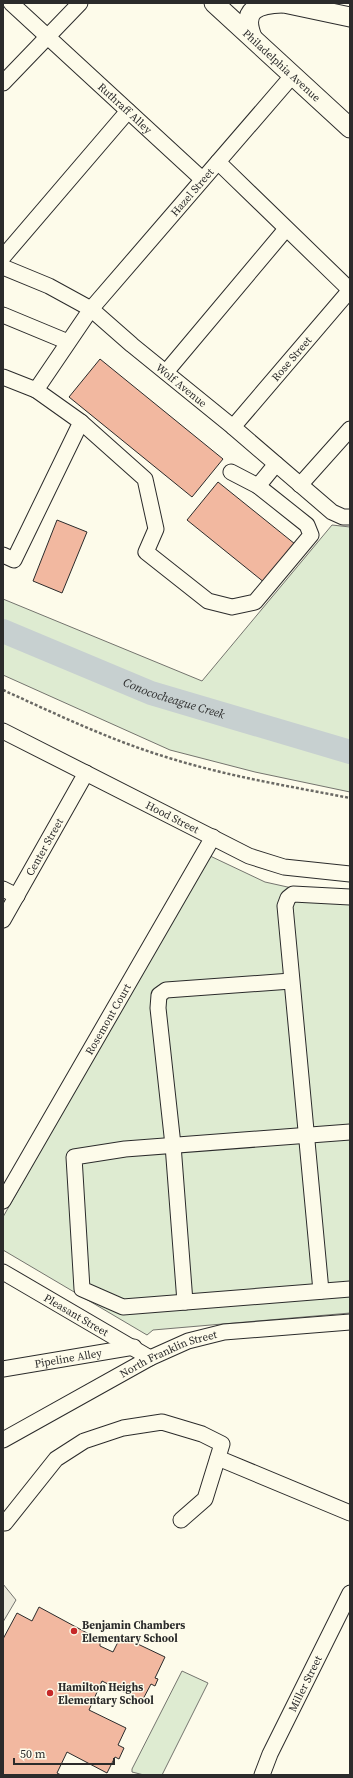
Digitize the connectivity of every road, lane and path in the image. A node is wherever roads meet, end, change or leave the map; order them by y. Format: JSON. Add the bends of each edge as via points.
{"nodes":[{"id":1,"x":11,"y":3,"type":"edge"},
{"id":2,"x":80,"y":3,"type":"edge"},
{"id":3,"x":214,"y":3,"type":"edge"},
{"id":4,"x":290,"y":4,"type":"edge"},
{"id":5,"x":350,"y":17,"type":"edge"},
{"id":6,"x":48,"y":37,"type":"junction"},
{"id":7,"x":252,"y":37,"type":"junction"},
{"id":8,"x":293,"y":75,"type":"junction"},
{"id":9,"x":3,"y":83,"type":"edge"},
{"id":10,"x":128,"y":111,"type":"junction"},
{"id":11,"x":350,"y":128,"type":"edge"},
{"id":12,"x":218,"y":162,"type":"junction"},
{"id":13,"x":202,"y":179,"type":"junction"},
{"id":14,"x":286,"y":229,"type":"junction"},
{"id":15,"x":3,"y":257,"type":"edge"},
{"id":16,"x":3,"y":267,"type":"edge"},
{"id":17,"x":350,"y":290,"type":"edge"},
{"id":18,"x":91,"y":309,"type":"junction"},
{"id":19,"x":3,"y":315,"type":"edge"},
{"id":20,"x":68,"y":342,"type":"junction"},
{"id":21,"x":166,"y":372,"type":"junction"},
{"id":22,"x":3,"y":377,"type":"edge"},
{"id":23,"x":36,"y":390,"type":"junction"},
{"id":24,"x":81,"y":422,"type":"junction"},
{"id":25,"x":233,"y":427,"type":"junction"},
{"id":26,"x":350,"y":429,"type":"edge"},
{"id":27,"x":276,"y":464,"type":"junction"},
{"id":28,"x":231,"y":472,"type":"dead end"},
{"id":29,"x":300,"y":485,"type":"junction"},
{"id":30,"x":258,"y":486,"type":"junction"},
{"id":31,"x":350,"y":517,"type":"edge"},
{"id":32,"x":3,"y":555,"type":"edge"},
{"id":33,"x":3,"y":690,"type":"edge"},
{"id":34,"x":3,"y":731,"type":"edge"},
{"id":35,"x":86,"y":773,"type":"junction"},
{"id":36,"x":350,"y":798,"type":"edge"},
{"id":37,"x":214,"y":838,"type":"junction"},
{"id":38,"x":350,"y":874,"type":"edge"},
{"id":39,"x":3,"y":889,"type":"edge"},
{"id":40,"x":17,"y":896,"type":"junction"},
{"id":41,"x":350,"y":897,"type":"edge"},
{"id":42,"x":3,"y":920,"type":"edge"},
{"id":43,"x":291,"y":981,"type":"junction"},
{"id":44,"x":350,"y":1132,"type":"edge"},
{"id":45,"x":305,"y":1136,"type":"junction"},
{"id":46,"x":173,"y":1145,"type":"junction"},
{"id":47,"x":3,"y":1200,"type":"edge"},
{"id":48,"x":3,"y":1272,"type":"edge"},
{"id":49,"x":350,"y":1289,"type":"edge"},
{"id":50,"x":321,"y":1291,"type":"junction"},
{"id":51,"x":185,"y":1302,"type":"junction"},
{"id":52,"x":350,"y":1322,"type":"edge"},
{"id":53,"x":134,"y":1347,"type":"junction"},
{"id":54,"x":150,"y":1358,"type":"junction"},
{"id":55,"x":3,"y":1369,"type":"edge"},
{"id":56,"x":3,"y":1440,"type":"edge"},
{"id":57,"x":218,"y":1458,"type":"junction"},
{"id":58,"x":350,"y":1513,"type":"edge"},
{"id":59,"x":181,"y":1520,"type":"dead end"},
{"id":60,"x":3,"y":1523,"type":"edge"},
{"id":61,"x":350,"y":1593,"type":"edge"},
{"id":62,"x":262,"y":1775,"type":"edge"}],
"edges":[{"from":1,"to":6,"type":"street","name":"Ruthraff Alley"},
{"from":2,"to":6,"type":"street"},
{"from":3,"to":7,"type":"main road","name":"Philadelphia Avenue"},
{"from":4,"to":5,"type":"main road"},
{"from":4,"to":7,"type":"main road","via":[[262,4],[252,11],[248,22]]},
{"from":6,"to":9,"type":"street"},
{"from":6,"to":10,"type":"street","name":"Ruthraff Alley"},
{"from":7,"to":8,"type":"main road","name":"Philadelphia Avenue"},
{"from":8,"to":11,"type":"main road","name":"Philadelphia Avenue"},
{"from":8,"to":12,"type":"street","name":"Hazel Street"},
{"from":10,"to":13,"type":"street","name":"Ruthraff Alley"},
{"from":10,"to":15,"type":"street"},
{"from":12,"to":13,"type":"street","name":"Hazel Street"},
{"from":12,"to":14,"type":"street"},
{"from":13,"to":18,"type":"street","name":"Hazel Street"},
{"from":14,"to":17,"type":"street"},
{"from":14,"to":21,"type":"street"},
{"from":16,"to":18,"type":"street","name":"Wolf Avenue","via":[[49,286]]},
{"from":17,"to":25,"type":"street","name":"Rose Street"},
{"from":18,"to":20,"type":"street","name":"Hazel Street"},
{"from":18,"to":21,"type":"street","name":"Wolf Avenue"},
{"from":19,"to":20,"type":"street"},
{"from":20,"to":23,"type":"street","name":"Hazel Street"},
{"from":21,"to":25,"type":"street","name":"Wolf Avenue"},
{"from":22,"to":23,"type":"street"},
{"from":23,"to":24,"type":"street"},
{"from":24,"to":30,"type":"street","via":[[145,479],[156,529],[146,552],[208,601],[232,607],[255,602],[311,535],[307,525]]},
{"from":24,"to":32,"type":"street","via":[[14,560]]},
{"from":25,"to":27,"type":"street","name":"Wolf Avenue"},
{"from":26,"to":29,"type":"street"},
{"from":27,"to":29,"type":"street","name":"Wolf Avenue"},
{"from":27,"to":30,"type":"street"},
{"from":28,"to":30,"type":"street"},
{"from":29,"to":31,"type":"street","name":"Wolf Avenue","via":[[332,512]]},
{"from":33,"to":36,"type":"path","via":[[93,730],[164,757],[224,774]]},
{"from":34,"to":35,"type":"street","name":"Hood Street"},
{"from":35,"to":37,"type":"street","name":"Hood Street"},
{"from":35,"to":40,"type":"street","name":"Center Street"},
{"from":37,"to":38,"type":"street","name":"Hood Street","via":[[269,864],[300,870]]},
{"from":37,"to":47,"type":"street","name":"Rosemont Court"},
{"from":39,"to":40,"type":"street"},
{"from":40,"to":42,"type":"street","name":"Center Street"},
{"from":41,"to":43,"type":"street","via":[[293,894],[288,898],[285,906]]},
{"from":43,"to":45,"type":"street"},
{"from":43,"to":46,"type":"street","via":[[166,990],[159,995],[158,1008]]},
{"from":44,"to":45,"type":"street"},
{"from":45,"to":46,"type":"street"},
{"from":45,"to":50,"type":"street"},
{"from":46,"to":51,"type":"street"},
{"from":46,"to":51,"type":"street","via":[[74,1157],[82,1289],[123,1307]]},
{"from":48,"to":53,"type":"street","name":"Pleasant Street"},
{"from":49,"to":50,"type":"street"},
{"from":50,"to":51,"type":"street"},
{"from":52,"to":54,"type":"street","name":"North Franklin Street","via":[[224,1332],[188,1341]]},
{"from":53,"to":54,"type":"street","name":"Pleasant Street"},
{"from":53,"to":55,"type":"street","name":"Pipeline Alley"},
{"from":54,"to":56,"type":"street","name":"North Franklin Street"},
{"from":57,"to":58,"type":"street"},
{"from":57,"to":59,"type":"street","via":[[205,1499]]},
{"from":57,"to":60,"type":"street","via":[[222,1444],[202,1434],[162,1422],[123,1428],[84,1441],[56,1459]]},
{"from":61,"to":62,"type":"street","name":"Miller Street"}]}
